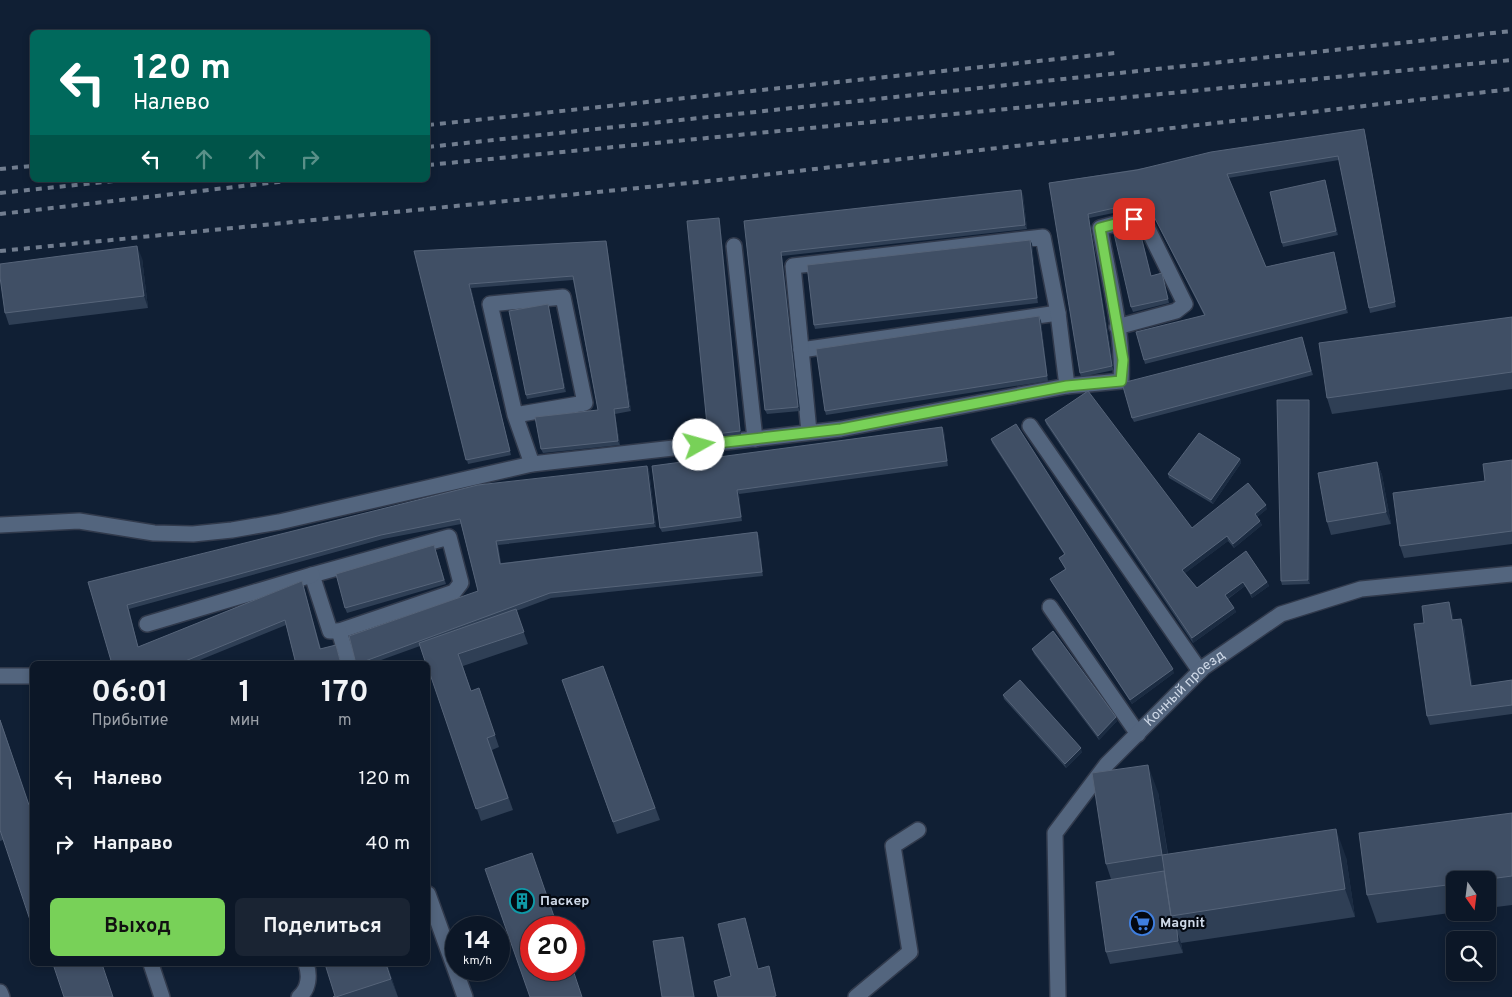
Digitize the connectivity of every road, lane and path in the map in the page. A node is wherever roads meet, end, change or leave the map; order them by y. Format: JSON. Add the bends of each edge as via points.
{"nodes":[{"id":1,"x":734,"y":246,"type":"dead end"},
{"id":2,"x":1058,"y":313,"type":"junction"},
{"id":3,"x":1117,"y":327,"type":"junction"},
{"id":4,"x":801,"y":350,"type":"junction"},
{"id":5,"x":1067,"y":386,"type":"junction"},
{"id":6,"x":514,"y":415,"type":"junction"},
{"id":7,"x":1030,"y":426,"type":"dead end"},
{"id":8,"x":810,"y":432,"type":"junction"},
{"id":9,"x":755,"y":439,"type":"junction"},
{"id":10,"x":532,"y":464,"type":"junction"},
{"id":11,"x":0,"y":526,"type":"edge"},
{"id":12,"x":1512,"y":574,"type":"edge"},
{"id":13,"x":312,"y":575,"type":"junction"},
{"id":14,"x":1050,"y":607,"type":"dead end"},
{"id":15,"x":147,"y":624,"type":"dead end"},
{"id":16,"x":340,"y":631,"type":"junction"},
{"id":17,"x":348,"y":661,"type":"edge"},
{"id":18,"x":1200,"y":671,"type":"junction"},
{"id":19,"x":0,"y":676,"type":"edge"},
{"id":20,"x":30,"y":676,"type":"edge"},
{"id":21,"x":1138,"y":734,"type":"junction"},
{"id":22,"x":918,"y":830,"type":"dead end"},
{"id":23,"x":430,"y":900,"type":"edge"},
{"id":24,"x":152,"y":966,"type":"edge"},
{"id":25,"x":307,"y":966,"type":"edge"},
{"id":26,"x":0,"y":992,"type":"edge"},
{"id":27,"x":2,"y":997,"type":"edge"},
{"id":28,"x":162,"y":997,"type":"edge"},
{"id":29,"x":300,"y":997,"type":"edge"},
{"id":30,"x":465,"y":997,"type":"edge"},
{"id":31,"x":856,"y":997,"type":"edge"},
{"id":32,"x":1058,"y":997,"type":"edge"}],
"edges":[{"from":1,"to":9,"type":"street"},
{"from":2,"to":4,"type":"street"},
{"from":2,"to":4,"type":"street","via":[[1043,237],[793,266]]},
{"from":2,"to":5,"type":"street"},
{"from":3,"to":3,"type":"street","via":[[1100,228],[1134,219],[1145,222],[1184,304],[1176,311]]},
{"from":3,"to":5,"type":"street","via":[[1123,360],[1121,381]]},
{"from":4,"to":8,"type":"street"},
{"from":5,"to":8,"type":"street","via":[[841,429]]},
{"from":6,"to":6,"type":"street","via":[[490,304],[563,297],[585,403]]},
{"from":6,"to":10,"type":"street"},
{"from":7,"to":18,"type":"street"},
{"from":8,"to":9,"type":"street"},
{"from":9,"to":10,"type":"street"},
{"from":10,"to":11,"type":"street","via":[[232,530],[154,533],[79,521]]},
{"from":12,"to":18,"type":"street","name":"Конный проезд","via":[[1361,590],[1281,614]]},
{"from":13,"to":15,"type":"street"},
{"from":13,"to":16,"type":"street","via":[[330,631]]},
{"from":13,"to":16,"type":"street","via":[[449,537],[461,582],[454,592]]},
{"from":14,"to":21,"type":"street"},
{"from":16,"to":17,"type":"street"},
{"from":18,"to":21,"type":"street","name":"Конный проезд"},
{"from":19,"to":20,"type":"street"},
{"from":21,"to":32,"type":"street","name":"Конный проезд","via":[[1107,764],[1056,833]]},
{"from":22,"to":31,"type":"street","via":[[893,846],[910,952]]},
{"from":23,"to":30,"type":"street"},
{"from":24,"to":28,"type":"street"},
{"from":25,"to":29,"type":"street","via":[[310,975]]},
{"from":26,"to":27,"type":"street"}]}
